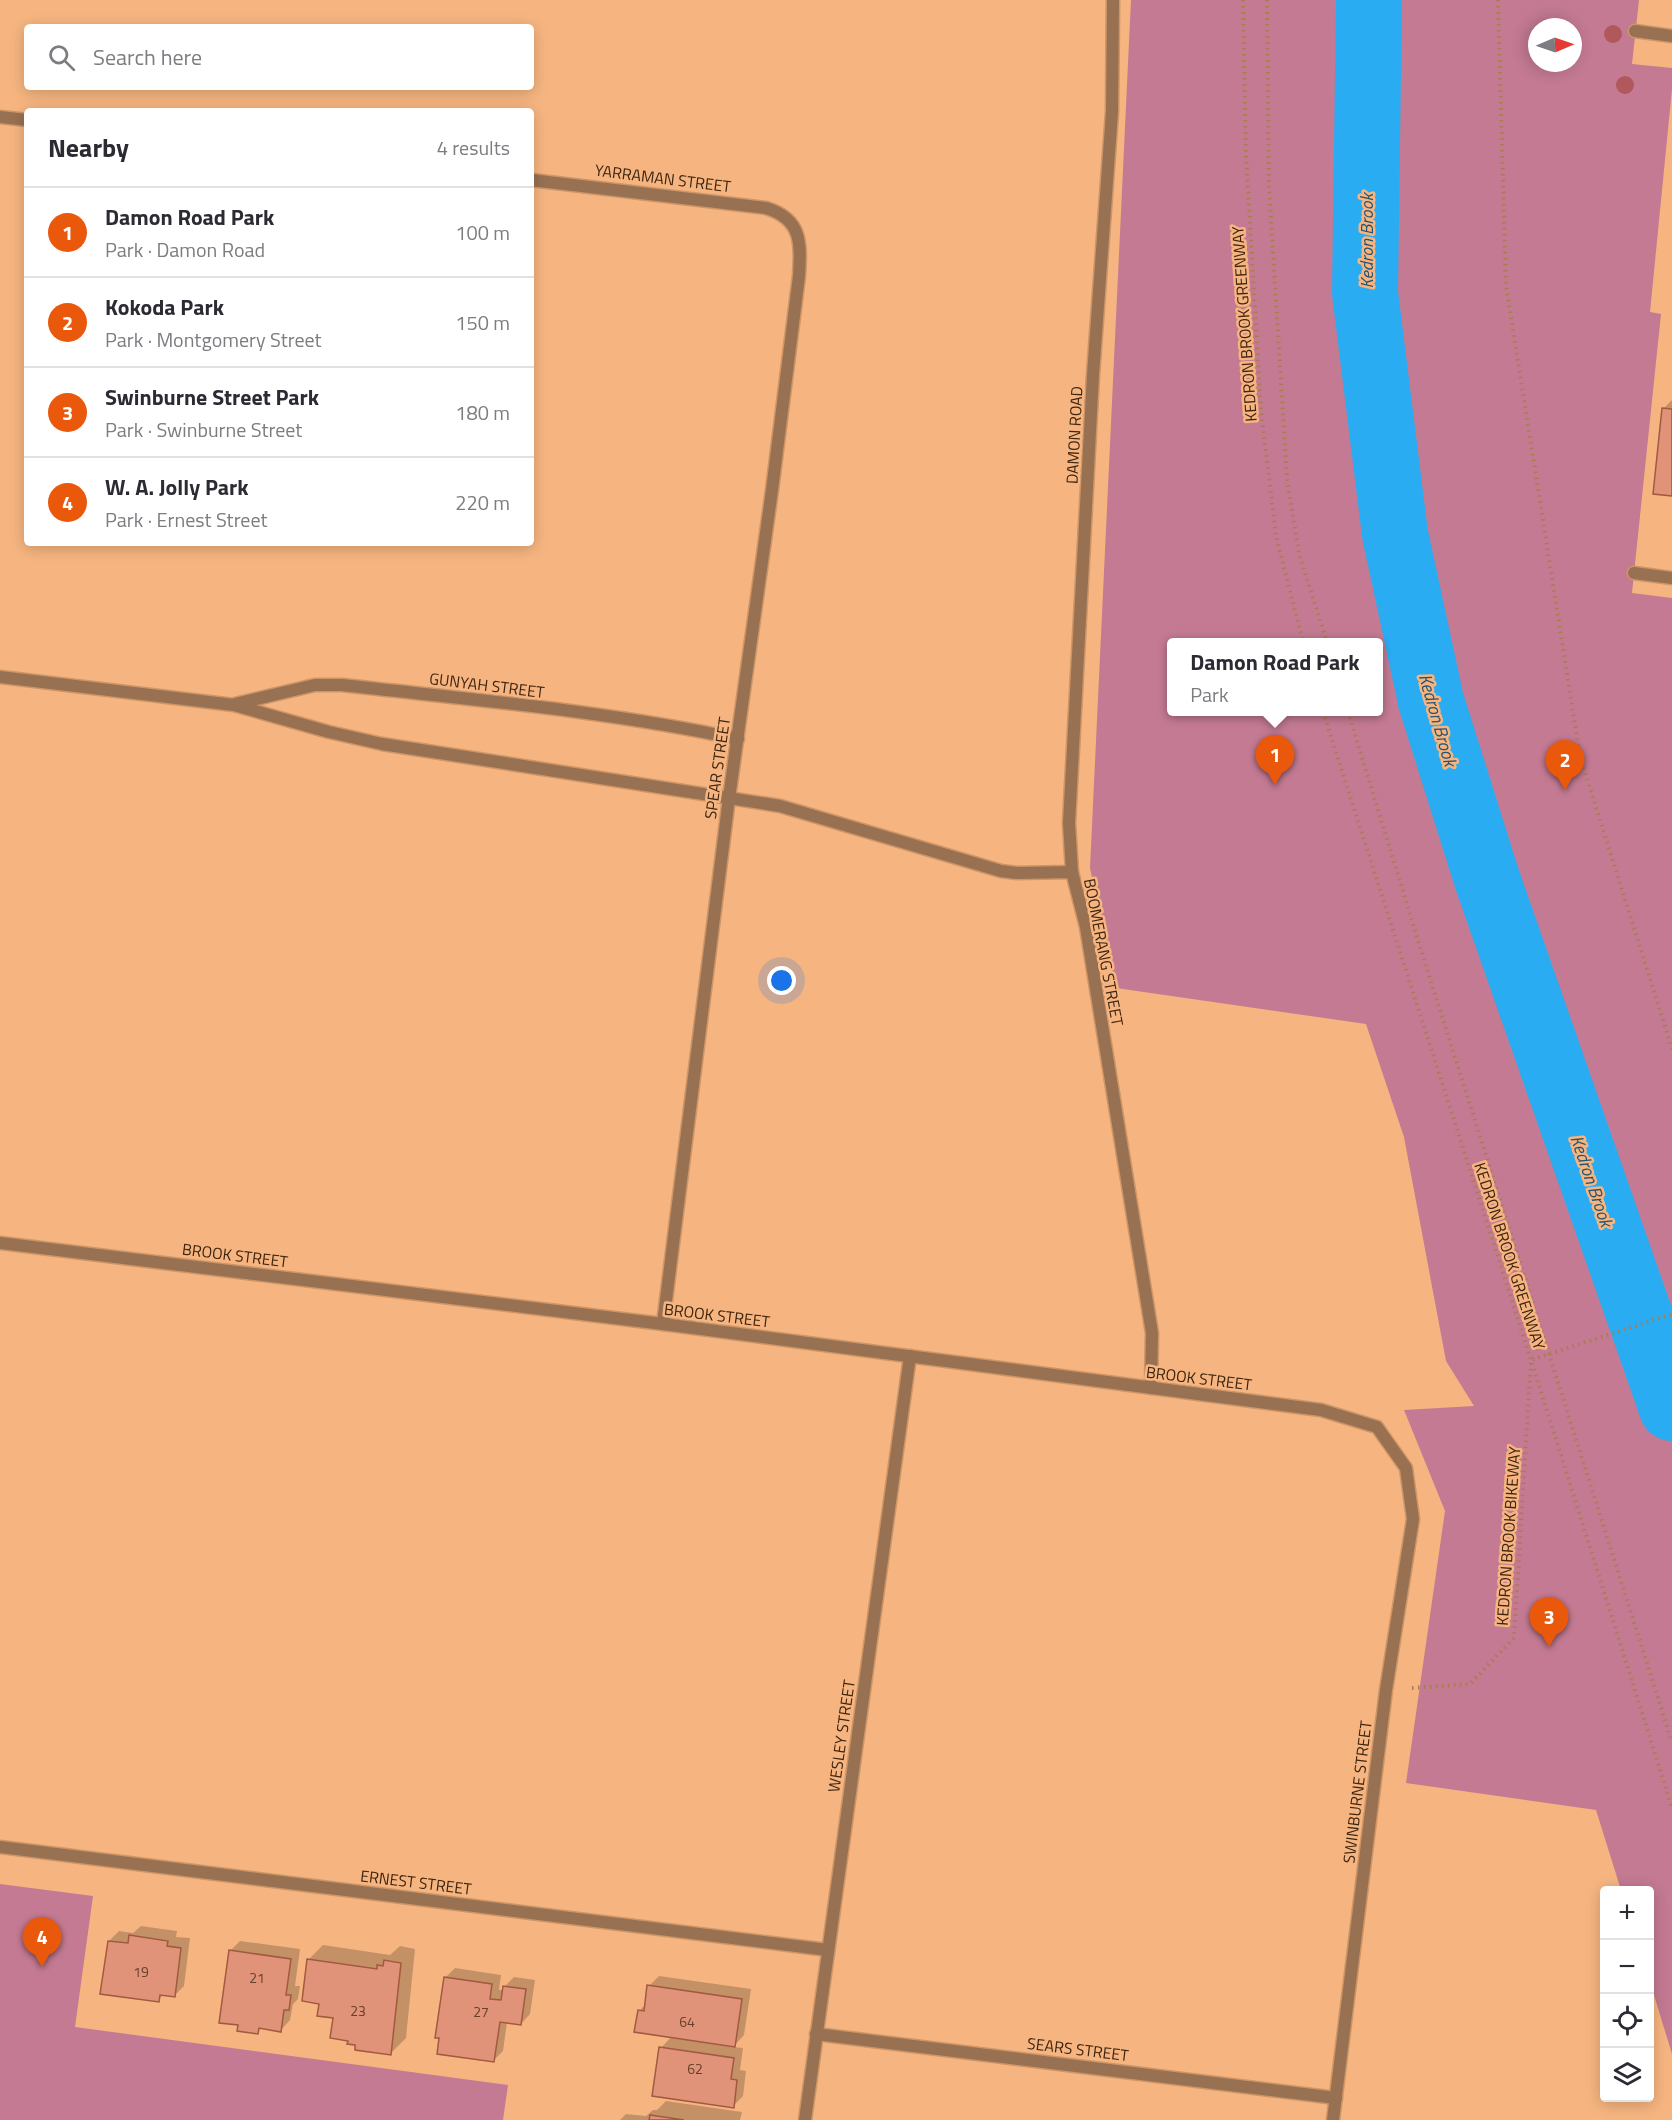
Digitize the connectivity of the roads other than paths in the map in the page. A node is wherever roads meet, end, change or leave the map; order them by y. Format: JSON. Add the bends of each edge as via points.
{"nodes":[{"id":1,"x":1113,"y":0,"type":"edge"},
{"id":2,"x":1635,"y":31,"type":"dead end"},
{"id":3,"x":1672,"y":36,"type":"edge"},
{"id":4,"x":0,"y":117,"type":"edge"},
{"id":5,"x":24,"y":120,"type":"edge"},
{"id":6,"x":534,"y":180,"type":"edge"},
{"id":7,"x":789,"y":219,"type":"joint"},
{"id":8,"x":1634,"y":573,"type":"dead end"},
{"id":9,"x":1672,"y":578,"type":"edge"},
{"id":10,"x":0,"y":677,"type":"edge"},
{"id":11,"x":234,"y":705,"type":"junction"},
{"id":12,"x":738,"y":739,"type":"junction"},
{"id":13,"x":729,"y":798,"type":"junction"},
{"id":14,"x":1072,"y":872,"type":"junction"},
{"id":15,"x":0,"y":1244,"type":"edge"},
{"id":16,"x":663,"y":1324,"type":"junction"},
{"id":17,"x":910,"y":1356,"type":"junction"},
{"id":18,"x":1151,"y":1388,"type":"junction"},
{"id":19,"x":1406,"y":1468,"type":"joint"},
{"id":20,"x":0,"y":1847,"type":"edge"},
{"id":21,"x":828,"y":1950,"type":"junction"},
{"id":22,"x":816,"y":2034,"type":"junction"},
{"id":23,"x":1336,"y":2098,"type":"junction"},
{"id":24,"x":805,"y":2120,"type":"edge"},
{"id":25,"x":1333,"y":2120,"type":"edge"}],
"edges":[{"from":1,"to":14,"type":"street","name":"DAMON ROAD","via":[[1112,112],[1093,375],[1069,823]]},
{"from":2,"to":3,"type":"street"},
{"from":4,"to":5,"type":"street"},
{"from":6,"to":7,"type":"street","name":"YARRAMAN STREET","via":[[756,206],[777,211]]},
{"from":7,"to":12,"type":"street","name":"SPEAR STREET","via":[[798,241],[799,276]]},
{"from":8,"to":9,"type":"street"},
{"from":10,"to":11,"type":"street","name":"GUNYAH STREET"},
{"from":11,"to":12,"type":"street","name":"GUNYAH STREET","via":[[315,685],[342,685],[566,711]]},
{"from":11,"to":13,"type":"street","name":"GUNYAH STREET","via":[[382,744]]},
{"from":12,"to":13,"type":"street","name":"SPEAR STREET"},
{"from":13,"to":14,"type":"street","name":"BOOMERANG STREET","via":[[780,806],[1001,871]]},
{"from":13,"to":16,"type":"street","name":"SPEAR STREET"},
{"from":14,"to":18,"type":"street","name":"BOOMERANG STREET","via":[[1086,927],[1152,1333]]},
{"from":15,"to":16,"type":"street","name":"BROOK STREET"},
{"from":16,"to":17,"type":"street","name":"BROOK STREET"},
{"from":17,"to":18,"type":"street","name":"BROOK STREET"},
{"from":17,"to":21,"type":"street","name":"WESLEY STREET"},
{"from":18,"to":19,"type":"street","name":"BROOK STREET","via":[[1321,1410],[1377,1427]]},
{"from":19,"to":23,"type":"street","name":"SWINBURNE STREET","via":[[1413,1519],[1386,1690]]},
{"from":20,"to":21,"type":"street","name":"ERNEST STREET"},
{"from":21,"to":22,"type":"street","name":"WESLEY STREET"},
{"from":22,"to":23,"type":"street","name":"SEARS STREET"},
{"from":22,"to":24,"type":"street","name":"WESLEY STREET"},
{"from":23,"to":25,"type":"street","name":"SWINBURNE STREET"}]}
